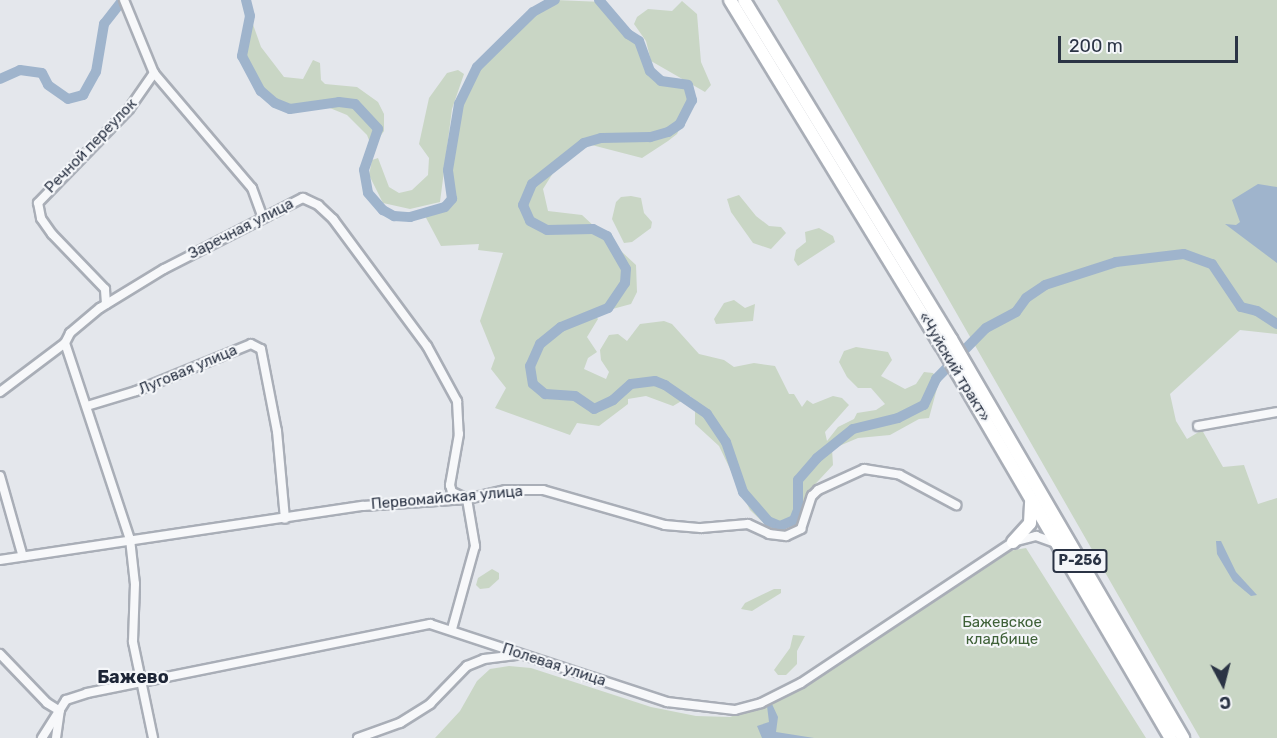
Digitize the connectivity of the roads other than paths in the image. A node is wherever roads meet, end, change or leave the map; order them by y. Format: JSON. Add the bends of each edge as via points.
{"nodes":[{"id":1,"x":730,"y":0,"type":"edge"},
{"id":2,"x":744,"y":0,"type":"edge"},
{"id":3,"x":126,"y":4,"type":"edge"},
{"id":4,"x":154,"y":73,"type":"junction"},
{"id":5,"x":262,"y":216,"type":"junction"},
{"id":6,"x":106,"y":304,"type":"junction"},
{"id":7,"x":946,"y":342,"type":"junction"},
{"id":8,"x":65,"y":343,"type":"junction"},
{"id":9,"x":972,"y":386,"type":"junction"},
{"id":10,"x":0,"y":392,"type":"edge"},
{"id":11,"x":87,"y":406,"type":"junction"},
{"id":12,"x":1277,"y":412,"type":"edge"},
{"id":13,"x":1198,"y":426,"type":"dead end"},
{"id":14,"x":0,"y":476,"type":"edge"},
{"id":15,"x":1030,"y":498,"type":"junction"},
{"id":16,"x":466,"y":499,"type":"junction"},
{"id":17,"x":956,"y":505,"type":"dead end"},
{"id":18,"x":285,"y":519,"type":"junction"},
{"id":19,"x":130,"y":539,"type":"junction"},
{"id":20,"x":1013,"y":542,"type":"junction"},
{"id":21,"x":1057,"y":545,"type":"junction"},
{"id":22,"x":22,"y":554,"type":"junction"},
{"id":23,"x":0,"y":560,"type":"edge"},
{"id":24,"x":452,"y":629,"type":"junction"},
{"id":25,"x":0,"y":654,"type":"edge"},
{"id":26,"x":519,"y":655,"type":"junction"},
{"id":27,"x":139,"y":683,"type":"junction"},
{"id":28,"x":60,"y":711,"type":"junction"},
{"id":29,"x":42,"y":738,"type":"edge"},
{"id":30,"x":56,"y":738,"type":"edge"},
{"id":31,"x":153,"y":738,"type":"edge"},
{"id":32,"x":358,"y":738,"type":"edge"},
{"id":33,"x":1171,"y":738,"type":"edge"},
{"id":34,"x":1183,"y":738,"type":"edge"}],
"edges":[{"from":1,"to":7,"type":"highway","name":"«Чуйский тракт»","number":"Р-256"},
{"from":2,"to":7,"type":"highway","name":"«Чуйский тракт»","number":"Р-256"},
{"from":3,"to":4,"type":"street"},
{"from":4,"to":5,"type":"street","via":[[252,188]]},
{"from":4,"to":6,"type":"street","name":"Речной переулок","via":[[129,109],[38,203],[41,218],[52,234],[105,289]]},
{"from":5,"to":6,"type":"street","name":"Заречная улица"},
{"from":5,"to":16,"type":"street","name":"Заречная улица","via":[[303,198],[318,205],[333,219],[415,335],[427,346],[457,401],[459,434],[450,485],[452,492]]},
{"from":6,"to":8,"type":"street","name":"Заречная улица","via":[[70,333]]},
{"from":7,"to":9,"type":"highway","name":"«Чуйский тракт»","number":"Р-256"},
{"from":8,"to":10,"type":"street","name":"Заречная улица"},
{"from":8,"to":11,"type":"street"},
{"from":9,"to":15,"type":"highway","name":"«Чуйский тракт»","number":"Р-256"},
{"from":9,"to":34,"type":"highway","name":"«Чуйский тракт»","number":"Р-256"},
{"from":11,"to":18,"type":"street","name":"Луговая улица","via":[[136,391],[251,344],[261,349],[277,431]]},
{"from":11,"to":19,"type":"street"},
{"from":12,"to":13,"type":"street"},
{"from":14,"to":22,"type":"street"},
{"from":15,"to":20,"type":"highway","via":[[1031,519]]},
{"from":15,"to":21,"type":"highway","name":"«Чуйский тракт»","number":"Р-256"},
{"from":16,"to":17,"type":"street","name":"Первомайская улица","via":[[506,490],[543,490],[665,525],[701,528],[748,524],[769,534],[786,536],[801,529],[818,490],[864,469],[900,475]]},
{"from":16,"to":18,"type":"street","name":"Первомайская улица","via":[[411,500]]},
{"from":16,"to":24,"type":"street","via":[[475,546]]},
{"from":18,"to":19,"type":"street","name":"Первомайская улица"},
{"from":19,"to":22,"type":"street","name":"Первомайская улица"},
{"from":19,"to":27,"type":"street","via":[[135,584],[133,642]]},
{"from":20,"to":21,"type":"street","via":[[1036,536]]},
{"from":20,"to":26,"type":"street","name":"Полевая улица","via":[[801,683],[761,703],[735,710],[667,702]]},
{"from":21,"to":33,"type":"highway","name":"«Чуйский тракт»","number":"Р-256"},
{"from":22,"to":23,"type":"street","name":"Первомайская улица"},
{"from":24,"to":26,"type":"street","name":"Полевая улица"},
{"from":24,"to":27,"type":"street","name":"Полевая улица","via":[[430,624],[409,626]]},
{"from":25,"to":28,"type":"street","via":[[47,704]]},
{"from":26,"to":32,"type":"street","via":[[475,662],[459,671],[430,704],[400,723]]},
{"from":27,"to":28,"type":"street","name":"Полевая улица","via":[[66,700]]},
{"from":27,"to":31,"type":"street"},
{"from":28,"to":29,"type":"street"},
{"from":28,"to":30,"type":"street"}]}
